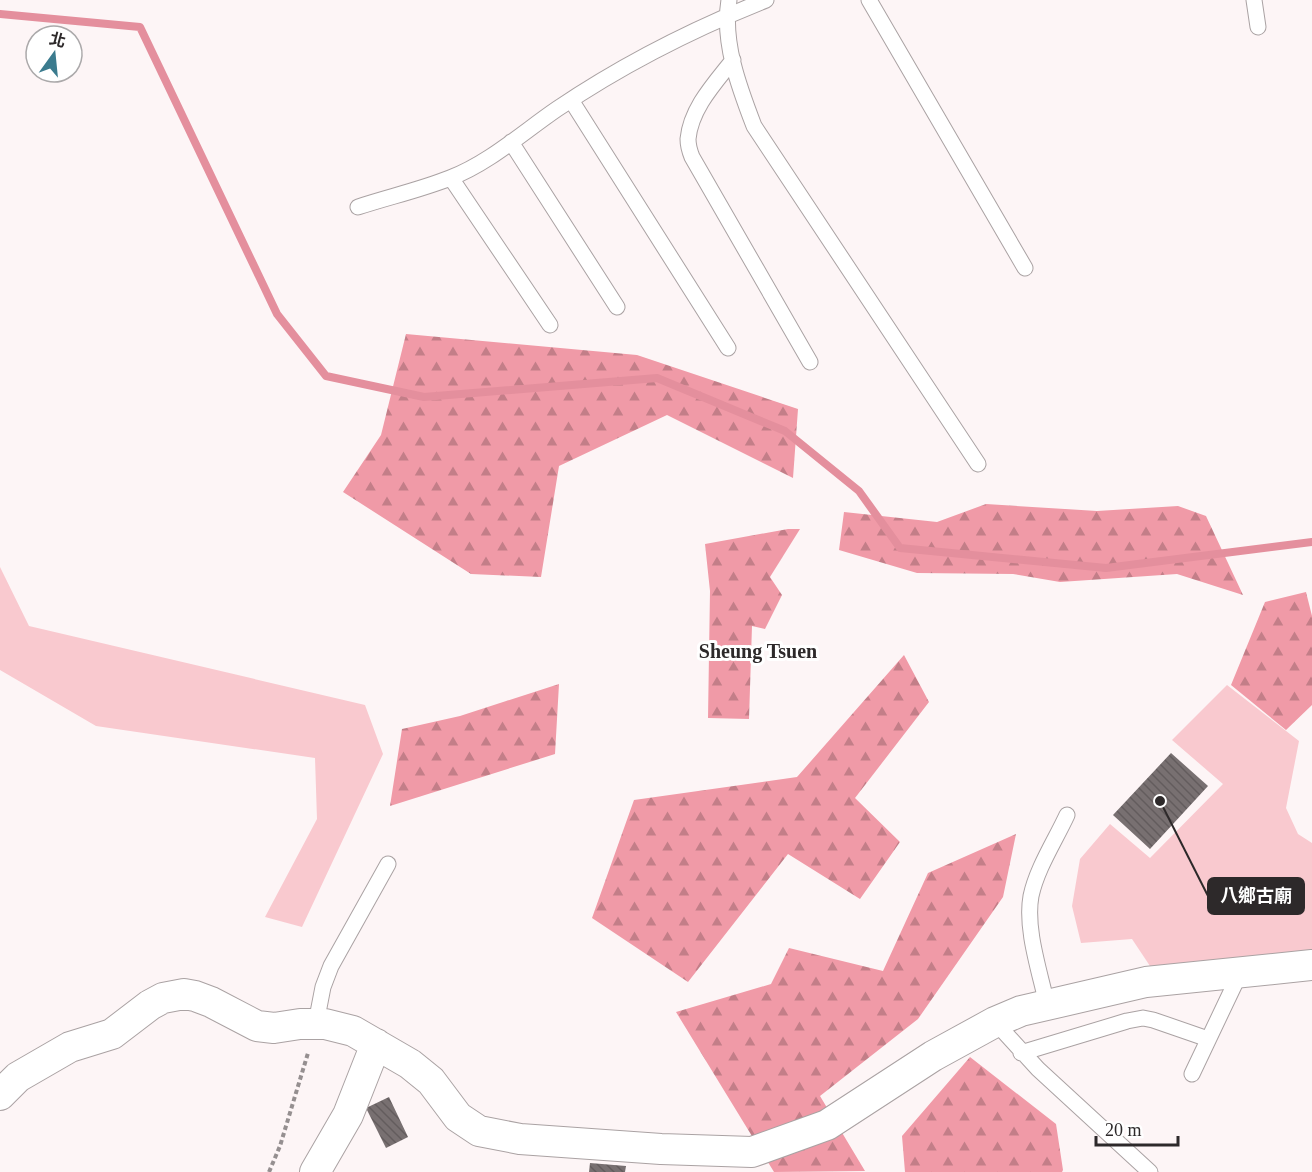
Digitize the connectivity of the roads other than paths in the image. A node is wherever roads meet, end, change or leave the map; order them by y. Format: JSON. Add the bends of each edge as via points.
{"nodes":[{"id":1,"x":729,"y":0,"type":"edge"},
{"id":2,"x":766,"y":0,"type":"edge"},
{"id":3,"x":869,"y":0,"type":"edge"},
{"id":4,"x":1254,"y":0,"type":"edge"},
{"id":5,"x":726,"y":17,"type":"junction"},
{"id":6,"x":1258,"y":27,"type":"dead end"},
{"id":7,"x":733,"y":60,"type":"junction"},
{"id":8,"x":571,"y":100,"type":"junction"},
{"id":9,"x":511,"y":142,"type":"junction"},
{"id":10,"x":451,"y":178,"type":"junction"},
{"id":11,"x":358,"y":207,"type":"dead end"},
{"id":12,"x":1024,"y":268,"type":"dead end"},
{"id":13,"x":617,"y":307,"type":"dead end"},
{"id":14,"x":550,"y":325,"type":"dead end"},
{"id":15,"x":728,"y":348,"type":"dead end"},
{"id":16,"x":810,"y":362,"type":"dead end"},
{"id":17,"x":978,"y":464,"type":"dead end"},
{"id":18,"x":1067,"y":815,"type":"dead end"},
{"id":19,"x":388,"y":864,"type":"dead end"},
{"id":20,"x":1312,"y":965,"type":"edge"},
{"id":21,"x":1240,"y":973,"type":"junction"},
{"id":22,"x":1047,"y":1005,"type":"junction"},
{"id":23,"x":995,"y":1022,"type":"junction"},
{"id":24,"x":316,"y":1023,"type":"junction"},
{"id":25,"x":1208,"y":1039,"type":"junction"},
{"id":26,"x":376,"y":1044,"type":"junction"},
{"id":27,"x":1021,"y":1053,"type":"junction"},
{"id":28,"x":1192,"y":1074,"type":"dead end"},
{"id":29,"x":0,"y":1095,"type":"edge"},
{"id":30,"x":315,"y":1172,"type":"edge"},
{"id":31,"x":1150,"y":1172,"type":"edge"}],
"edges":[{"from":1,"to":5,"type":"lane"},
{"from":2,"to":5,"type":"lane"},
{"from":3,"to":12,"type":"lane"},
{"from":4,"to":6,"type":"lane"},
{"from":5,"to":7,"type":"lane"},
{"from":5,"to":8,"type":"lane","via":[[620,70]]},
{"from":7,"to":16,"type":"lane","via":[[706,94],[694,117],[688,140],[692,157]]},
{"from":7,"to":17,"type":"lane","via":[[754,126]]},
{"from":8,"to":9,"type":"lane"},
{"from":8,"to":15,"type":"lane"},
{"from":9,"to":10,"type":"lane"},
{"from":9,"to":13,"type":"lane"},
{"from":10,"to":11,"type":"lane"},
{"from":10,"to":14,"type":"lane"},
{"from":18,"to":22,"type":"lane","via":[[1031,896],[1031,929]]},
{"from":19,"to":24,"type":"lane","via":[[331,966]]},
{"from":20,"to":21,"type":"street"},
{"from":21,"to":22,"type":"street","via":[[1146,982]]},
{"from":21,"to":25,"type":"lane"},
{"from":22,"to":23,"type":"street"},
{"from":23,"to":26,"type":"street","via":[[933,1056],[827,1125],[752,1152],[532,1140],[479,1131],[458,1117],[431,1081]]},
{"from":23,"to":27,"type":"lane"},
{"from":24,"to":26,"type":"street","via":[[339,1026]]},
{"from":24,"to":29,"type":"street","via":[[266,1028],[195,996],[170,996],[150,1005],[112,1034],[70,1047],[18,1077]]},
{"from":25,"to":27,"type":"lane","via":[[1143,1018]]},
{"from":25,"to":28,"type":"lane"},
{"from":26,"to":30,"type":"street","via":[[348,1115]]},
{"from":27,"to":31,"type":"lane"}]}
